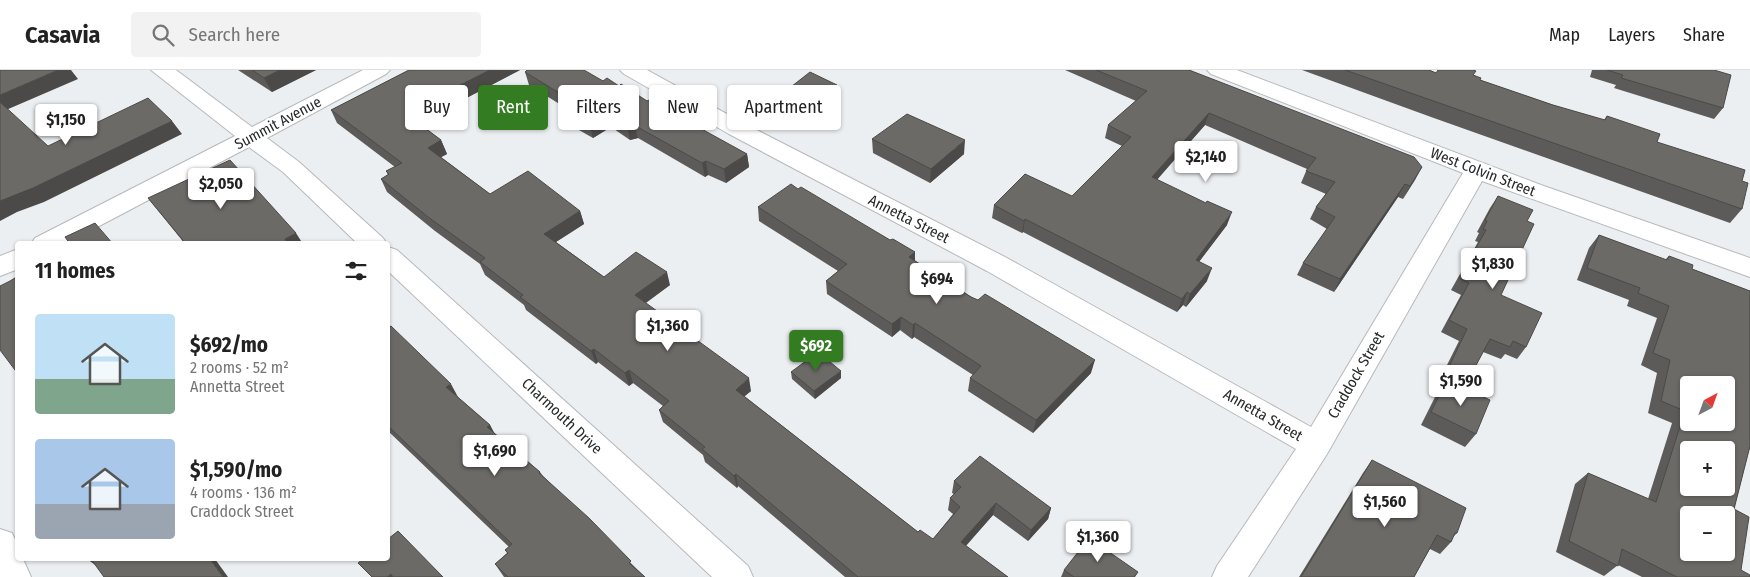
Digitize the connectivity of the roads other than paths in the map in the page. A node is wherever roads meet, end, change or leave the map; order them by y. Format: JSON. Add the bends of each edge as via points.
{"nodes":[{"id":1,"x":162,"y":70,"type":"edge"},
{"id":2,"x":379,"y":70,"type":"edge"},
{"id":3,"x":631,"y":70,"type":"edge"},
{"id":4,"x":1218,"y":70,"type":"edge"},
{"id":5,"x":252,"y":137,"type":"junction"},
{"id":6,"x":1477,"y":169,"type":"junction"},
{"id":7,"x":50,"y":241,"type":"edge"},
{"id":8,"x":371,"y":241,"type":"edge"},
{"id":9,"x":390,"y":258,"type":"edge"},
{"id":10,"x":15,"y":260,"type":"edge"},
{"id":11,"x":0,"y":267,"type":"edge"},
{"id":12,"x":1750,"y":268,"type":"edge"},
{"id":13,"x":1316,"y":445,"type":"junction"},
{"id":14,"x":0,"y":544,"type":"edge"},
{"id":15,"x":14,"y":577,"type":"edge"},
{"id":16,"x":736,"y":577,"type":"edge"},
{"id":17,"x":1229,"y":577,"type":"edge"}],
"edges":[{"from":1,"to":5,"type":"street"},
{"from":2,"to":5,"type":"street","name":"Summit Avenue"},
{"from":3,"to":13,"type":"street","name":"Annetta Street","via":[[996,264]]},
{"from":4,"to":6,"type":"street","name":"West Colvin Street"},
{"from":5,"to":7,"type":"street","name":"Summit Avenue"},
{"from":5,"to":8,"type":"street","via":[[291,167]]},
{"from":6,"to":12,"type":"street","name":"West Colvin Street"},
{"from":6,"to":13,"type":"street","name":"Craddock Street"},
{"from":9,"to":16,"type":"street","name":"Charmouth Drive"},
{"from":10,"to":11,"type":"street"},
{"from":13,"to":17,"type":"street","name":"Craddock Street"},
{"from":14,"to":15,"type":"street"}]}
